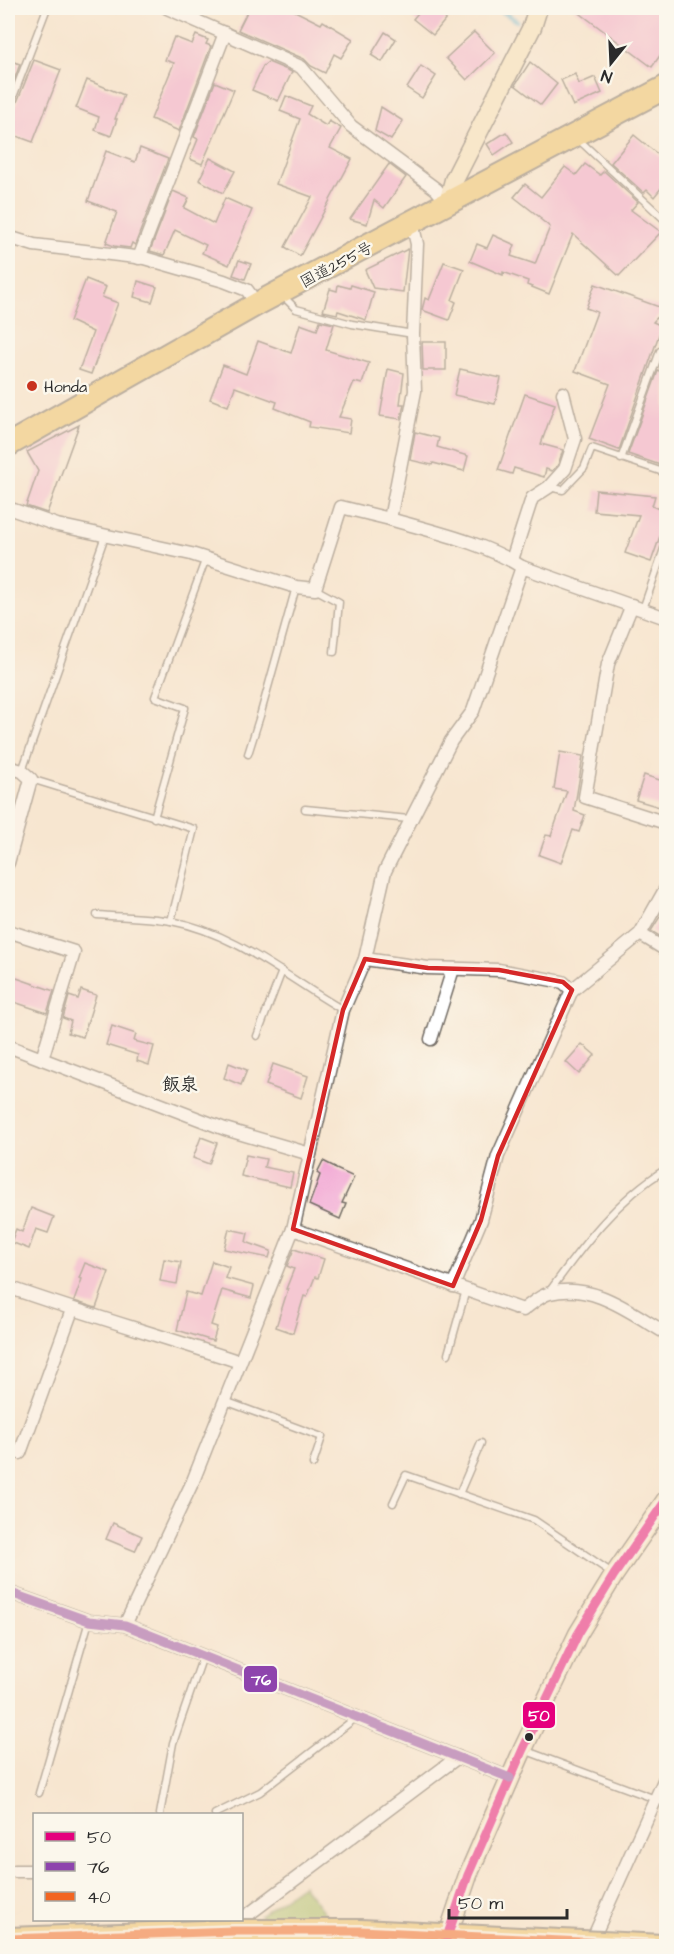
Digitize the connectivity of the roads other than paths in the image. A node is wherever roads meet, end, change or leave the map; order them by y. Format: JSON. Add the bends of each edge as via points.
{"nodes":[{"id":1,"x":47,"y":8,"type":"edge"},
{"id":2,"x":170,"y":8,"type":"edge"},
{"id":3,"x":538,"y":8,"type":"edge"},
{"id":4,"x":225,"y":33,"type":"junction"},
{"id":5,"x":666,"y":87,"type":"edge"},
{"id":6,"x":8,"y":110,"type":"edge"},
{"id":7,"x":575,"y":135,"type":"junction"},
{"id":8,"x":448,"y":202,"type":"junction"},
{"id":9,"x":666,"y":221,"type":"edge"},
{"id":10,"x":412,"y":223,"type":"junction"},
{"id":11,"x":8,"y":237,"type":"edge"},
{"id":12,"x":139,"y":258,"type":"junction"},
{"id":13,"x":280,"y":293,"type":"junction"},
{"id":14,"x":257,"y":304,"type":"junction"},
{"id":15,"x":413,"y":334,"type":"junction"},
{"id":16,"x":660,"y":351,"type":"dead end"},
{"id":17,"x":563,"y":393,"type":"dead end"},
{"id":18,"x":8,"y":445,"type":"edge"},
{"id":19,"x":621,"y":459,"type":"junction"},
{"id":20,"x":666,"y":473,"type":"edge"},
{"id":21,"x":549,"y":487,"type":"junction"},
{"id":22,"x":8,"y":508,"type":"edge"},
{"id":23,"x":390,"y":519,"type":"junction"},
{"id":24,"x":105,"y":536,"type":"junction"},
{"id":25,"x":666,"y":543,"type":"edge"},
{"id":26,"x":206,"y":558,"type":"junction"},
{"id":27,"x":517,"y":563,"type":"junction"},
{"id":28,"x":296,"y":587,"type":"junction"},
{"id":29,"x":315,"y":589,"type":"junction"},
{"id":30,"x":637,"y":607,"type":"junction"},
{"id":31,"x":666,"y":618,"type":"edge"},
{"id":32,"x":333,"y":652,"type":"dead end"},
{"id":33,"x":248,"y":754,"type":"dead end"},
{"id":34,"x":8,"y":766,"type":"edge"},
{"id":35,"x":27,"y":775,"type":"junction"},
{"id":36,"x":304,"y":809,"type":"dead end"},
{"id":37,"x":154,"y":818,"type":"junction"},
{"id":38,"x":410,"y":819,"type":"junction"},
{"id":39,"x":666,"y":823,"type":"edge"},
{"id":40,"x":8,"y":863,"type":"edge"},
{"id":41,"x":666,"y":888,"type":"edge"},
{"id":42,"x":97,"y":915,"type":"dead end"},
{"id":43,"x":171,"y":921,"type":"junction"},
{"id":44,"x":8,"y":931,"type":"edge"},
{"id":45,"x":640,"y":934,"type":"junction"},
{"id":46,"x":666,"y":950,"type":"edge"},
{"id":47,"x":365,"y":959,"type":"junction"},
{"id":48,"x":453,"y":969,"type":"junction"},
{"id":49,"x":282,"y":971,"type":"junction"},
{"id":50,"x":572,"y":990,"type":"junction"},
{"id":51,"x":343,"y":1010,"type":"junction"},
{"id":52,"x":257,"y":1036,"type":"dead end"},
{"id":53,"x":431,"y":1039,"type":"dead end"},
{"id":54,"x":8,"y":1046,"type":"edge"},
{"id":55,"x":42,"y":1059,"type":"junction"},
{"id":56,"x":310,"y":1154,"type":"junction"},
{"id":57,"x":666,"y":1169,"type":"edge"},
{"id":58,"x":293,"y":1229,"type":"junction"},
{"id":59,"x":453,"y":1286,"type":"junction"},
{"id":60,"x":8,"y":1287,"type":"edge"},
{"id":61,"x":466,"y":1290,"type":"junction"},
{"id":62,"x":548,"y":1293,"type":"junction"},
{"id":63,"x":72,"y":1310,"type":"junction"},
{"id":64,"x":666,"y":1332,"type":"edge"},
{"id":65,"x":448,"y":1354,"type":"dead end"},
{"id":66,"x":240,"y":1362,"type":"junction"},
{"id":67,"x":225,"y":1401,"type":"junction"},
{"id":68,"x":482,"y":1443,"type":"dead end"},
{"id":69,"x":20,"y":1453,"type":"dead end"},
{"id":70,"x":313,"y":1464,"type":"dead end"},
{"id":71,"x":459,"y":1494,"type":"junction"},
{"id":72,"x":666,"y":1500,"type":"edge"},
{"id":73,"x":393,"y":1503,"type":"dead end"},
{"id":74,"x":615,"y":1575,"type":"junction"},
{"id":75,"x":8,"y":1592,"type":"edge"},
{"id":76,"x":89,"y":1621,"type":"junction"},
{"id":77,"x":125,"y":1625,"type":"junction"},
{"id":78,"x":203,"y":1656,"type":"junction"},
{"id":79,"x":358,"y":1716,"type":"junction"},
{"id":80,"x":523,"y":1749,"type":"junction"},
{"id":81,"x":458,"y":1757,"type":"junction"},
{"id":82,"x":666,"y":1776,"type":"edge"},
{"id":83,"x":510,"y":1778,"type":"junction"},
{"id":84,"x":39,"y":1792,"type":"dead end"},
{"id":85,"x":661,"y":1801,"type":"edge"},
{"id":86,"x":160,"y":1813,"type":"edge"},
{"id":87,"x":218,"y":1813,"type":"edge"},
{"id":88,"x":33,"y":1870,"type":"edge"},
{"id":89,"x":11,"y":1871,"type":"edge"},
{"id":90,"x":243,"y":1916,"type":"edge"},
{"id":91,"x":242,"y":1921,"type":"edge"},
{"id":92,"x":237,"y":1937,"type":"dead end"},
{"id":93,"x":8,"y":1939,"type":"edge"},
{"id":94,"x":444,"y":1947,"type":"edge"},
{"id":95,"x":590,"y":1947,"type":"edge"},
{"id":96,"x":663,"y":1947,"type":"edge"}],
"edges":[{"from":1,"to":6,"type":"lane"},
{"from":2,"to":4,"type":"street"},
{"from":3,"to":8,"type":"main road","via":[[454,180]]},
{"from":4,"to":8,"type":"street","via":[[300,67],[351,126]]},
{"from":4,"to":12,"type":"street"},
{"from":5,"to":7,"type":"highway","name":"国道255号"},
{"from":7,"to":8,"type":"highway","name":"国道255号"},
{"from":7,"to":9,"type":"lane"},
{"from":8,"to":10,"type":"highway","name":"国道255号"},
{"from":10,"to":13,"type":"highway","name":"国道255号"},
{"from":10,"to":15,"type":"street","via":[[417,244]]},
{"from":11,"to":12,"type":"street","via":[[34,245]]},
{"from":12,"to":14,"type":"street","via":[[224,281],[247,290]]},
{"from":13,"to":14,"type":"highway","name":"国道255号"},
{"from":13,"to":15,"type":"lane","via":[[297,309],[352,324]]},
{"from":14,"to":18,"type":"highway","name":"国道255号"},
{"from":15,"to":23,"type":"street","via":[[415,391]]},
{"from":16,"to":19,"type":"lane"},
{"from":17,"to":21,"type":"street","via":[[575,439],[565,469]]},
{"from":19,"to":20,"type":"lane"},
{"from":19,"to":21,"type":"lane","via":[[592,447],[584,468],[563,490]]},
{"from":21,"to":27,"type":"street","via":[[532,498]]},
{"from":22,"to":24,"type":"street"},
{"from":23,"to":27,"type":"street","via":[[470,543]]},
{"from":23,"to":29,"type":"street","via":[[341,507]]},
{"from":24,"to":26,"type":"street"},
{"from":24,"to":35,"type":"lane"},
{"from":25,"to":30,"type":"lane"},
{"from":26,"to":28,"type":"street"},
{"from":26,"to":37,"type":"lane","via":[[155,697],[185,708]]},
{"from":27,"to":30,"type":"street"},
{"from":27,"to":38,"type":"street","via":[[473,711],[451,741]]},
{"from":28,"to":29,"type":"street"},
{"from":28,"to":33,"type":"lane"},
{"from":29,"to":32,"type":"lane","via":[[339,602]]},
{"from":30,"to":31,"type":"street"},
{"from":30,"to":39,"type":"street","via":[[608,664],[585,796]]},
{"from":34,"to":35,"type":"street"},
{"from":35,"to":37,"type":"lane"},
{"from":35,"to":40,"type":"street"},
{"from":36,"to":38,"type":"lane"},
{"from":37,"to":43,"type":"lane","via":[[194,829]]},
{"from":38,"to":47,"type":"street","via":[[385,871]]},
{"from":41,"to":45,"type":"street"},
{"from":42,"to":43,"type":"lane"},
{"from":43,"to":49,"type":"lane","via":[[212,933]]},
{"from":44,"to":55,"type":"street","via":[[74,952]]},
{"from":45,"to":46,"type":"street"},
{"from":45,"to":50,"type":"street"},
{"from":47,"to":48,"type":"street"},
{"from":47,"to":51,"type":"street"},
{"from":48,"to":50,"type":"street","via":[[499,970],[563,982]]},
{"from":48,"to":53,"type":"street"},
{"from":49,"to":51,"type":"lane"},
{"from":49,"to":52,"type":"lane"},
{"from":50,"to":59,"type":"street","via":[[498,1156],[481,1220]]},
{"from":51,"to":56,"type":"street"},
{"from":54,"to":55,"type":"street"},
{"from":55,"to":56,"type":"street","via":[[225,1129]]},
{"from":56,"to":58,"type":"street"},
{"from":57,"to":62,"type":"lane","via":[[611,1213]]},
{"from":58,"to":59,"type":"street"},
{"from":58,"to":66,"type":"street"},
{"from":59,"to":61,"type":"street"},
{"from":60,"to":63,"type":"street"},
{"from":61,"to":62,"type":"street","via":[[523,1310]]},
{"from":61,"to":65,"type":"lane"},
{"from":62,"to":64,"type":"street","via":[[577,1290],[598,1294]]},
{"from":63,"to":66,"type":"street"},
{"from":63,"to":69,"type":"street"},
{"from":66,"to":67,"type":"street"},
{"from":67,"to":70,"type":"lane","via":[[322,1437]]},
{"from":67,"to":77,"type":"street","via":[[193,1481]]},
{"from":68,"to":71,"type":"lane"},
{"from":71,"to":73,"type":"lane","via":[[406,1475]]},
{"from":71,"to":74,"type":"lane","via":[[534,1520]]},
{"from":72,"to":74,"type":"main road"},
{"from":74,"to":80,"type":"main road","via":[[578,1634]]},
{"from":75,"to":76,"type":"street"},
{"from":76,"to":77,"type":"street"},
{"from":76,"to":84,"type":"lane"},
{"from":77,"to":78,"type":"street"},
{"from":78,"to":79,"type":"street"},
{"from":78,"to":86,"type":"lane","via":[[173,1743]]},
{"from":79,"to":81,"type":"street"},
{"from":79,"to":87,"type":"lane","via":[[260,1792]]},
{"from":80,"to":83,"type":"main road"},
{"from":80,"to":85,"type":"lane"},
{"from":81,"to":83,"type":"street"},
{"from":81,"to":90,"type":"street"},
{"from":82,"to":85,"type":"street"},
{"from":83,"to":94,"type":"main road","via":[[468,1875]]},
{"from":85,"to":95,"type":"street"},
{"from":88,"to":89,"type":"street"},
{"from":91,"to":92,"type":"lane"},
{"from":93,"to":96,"type":"highway","bridge":true,"via":[[361,1931]]}]}
